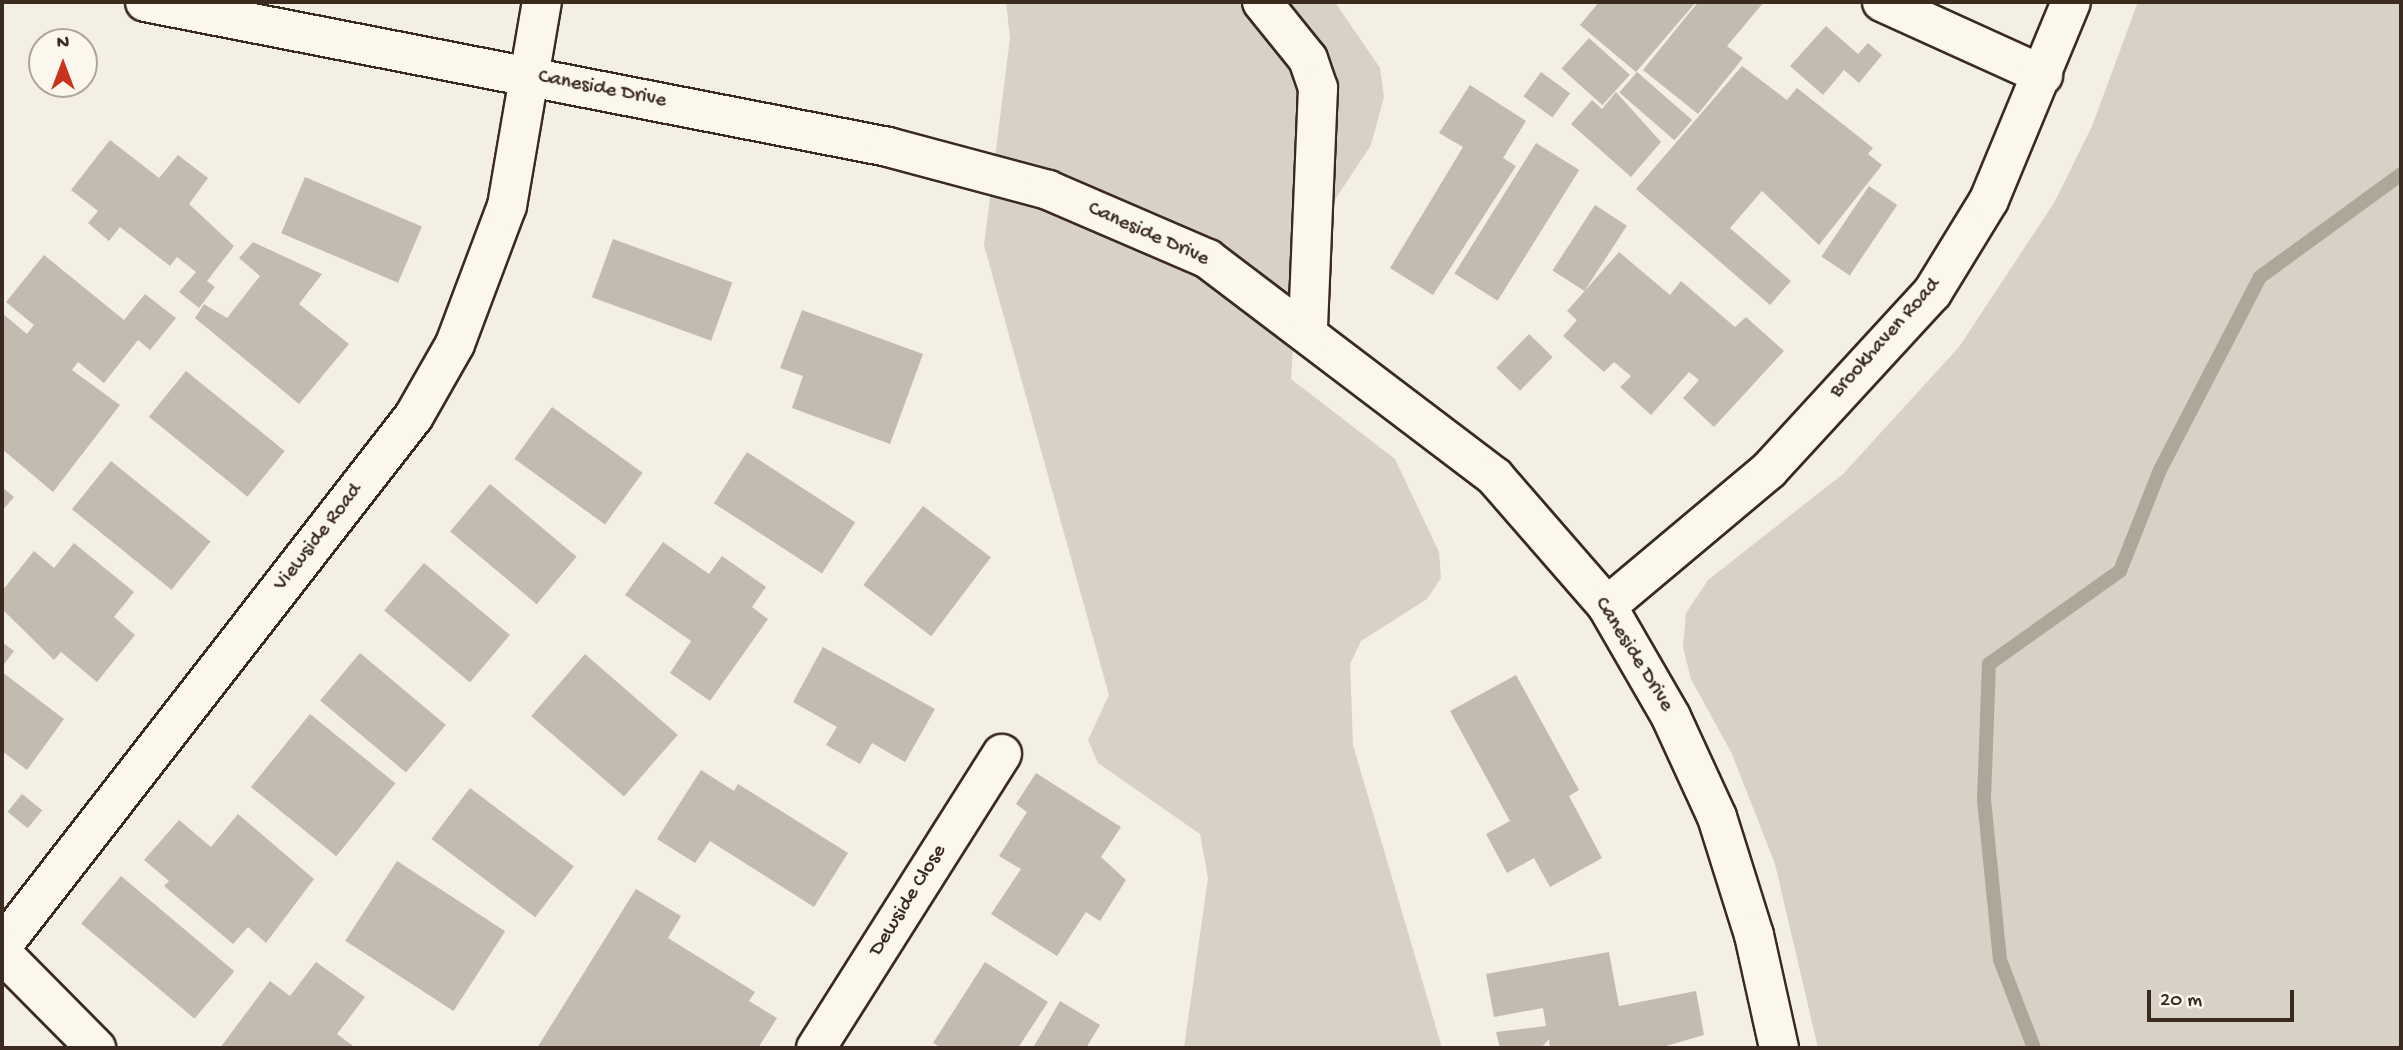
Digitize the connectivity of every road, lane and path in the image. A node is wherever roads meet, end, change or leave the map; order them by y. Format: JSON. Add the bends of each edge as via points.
{"nodes":[{"id":1,"x":145,"y":2,"type":"edge"},
{"id":2,"x":542,"y":2,"type":"edge"},
{"id":3,"x":1262,"y":2,"type":"edge"},
{"id":4,"x":1882,"y":2,"type":"edge"},
{"id":5,"x":2071,"y":2,"type":"edge"},
{"id":6,"x":527,"y":75,"type":"junction"},
{"id":7,"x":2043,"y":75,"type":"junction"},
{"id":8,"x":1308,"y":331,"type":"junction"},
{"id":9,"x":1607,"y":606,"type":"junction"},
{"id":10,"x":1002,"y":754,"type":"dead end"},
{"id":11,"x":2,"y":946,"type":"edge"},
{"id":12,"x":2,"y":953,"type":"edge"},
{"id":13,"x":96,"y":1048,"type":"edge"},
{"id":14,"x":816,"y":1048,"type":"edge"},
{"id":15,"x":1779,"y":1048,"type":"edge"}],
"edges":[{"from":1,"to":6,"type":"street","name":"Caneside Drive"},
{"from":2,"to":6,"type":"street","name":"Viewside Road"},
{"from":3,"to":8,"type":"street","via":[[1308,59],[1318,88]]},
{"from":4,"to":7,"type":"street"},
{"from":5,"to":7,"type":"street","name":"Brookhaven Road"},
{"from":6,"to":8,"type":"street","name":"Caneside Drive","via":[[888,147],[1048,190],[1208,259]]},
{"from":6,"to":11,"type":"street","name":"Viewside Road","via":[[507,206],[485,276],[414,416]]},
{"from":7,"to":9,"type":"street","name":"Brookhaven Road","via":[[1989,200],[1932,293],[1769,470]]},
{"from":8,"to":9,"type":"street","name":"Caneside Drive","via":[[1495,477]]},
{"from":9,"to":15,"type":"street","name":"Caneside Drive","via":[[1671,717],[1717,817],[1754,935]]},
{"from":10,"to":14,"type":"street","name":"Dewside Close"},
{"from":12,"to":13,"type":"street"}]}
